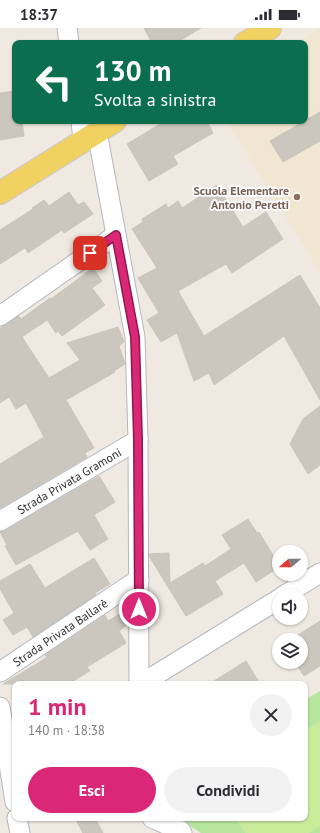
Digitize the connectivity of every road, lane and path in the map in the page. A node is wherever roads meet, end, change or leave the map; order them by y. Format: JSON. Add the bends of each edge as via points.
{"nodes":[{"id":1,"x":67,"y":28,"type":"edge"},
{"id":2,"x":69,"y":40,"type":"edge"},
{"id":3,"x":94,"y":129,"type":"edge"},
{"id":4,"x":0,"y":193,"type":"edge"},
{"id":5,"x":116,"y":235,"type":"junction"},
{"id":6,"x":0,"y":316,"type":"edge"},
{"id":7,"x":138,"y":440,"type":"junction"},
{"id":8,"x":0,"y":521,"type":"edge"},
{"id":9,"x":320,"y":573,"type":"edge"},
{"id":10,"x":139,"y":579,"type":"junction"},
{"id":11,"x":294,"y":589,"type":"edge"},
{"id":12,"x":272,"y":603,"type":"edge"},
{"id":13,"x":0,"y":672,"type":"edge"},
{"id":14,"x":140,"y":681,"type":"edge"},
{"id":15,"x":145,"y":681,"type":"edge"},
{"id":16,"x":0,"y":707,"type":"edge"},
{"id":17,"x":8,"y":766,"type":"edge"},
{"id":18,"x":12,"y":787,"type":"edge"},
{"id":19,"x":18,"y":821,"type":"edge"},
{"id":20,"x":153,"y":824,"type":"edge"},
{"id":21,"x":20,"y":833,"type":"edge"},
{"id":22,"x":182,"y":833,"type":"edge"}],
"edges":[{"from":1,"to":2,"type":"street"},
{"from":3,"to":4,"type":"main road"},
{"from":3,"to":5,"type":"street"},
{"from":5,"to":6,"type":"street"},
{"from":5,"to":7,"type":"street","via":[[135,337]]},
{"from":7,"to":8,"type":"street","name":"Strada Privata Gramoni"},
{"from":7,"to":10,"type":"street"},
{"from":9,"to":11,"type":"street"},
{"from":10,"to":13,"type":"street","name":"Strada Privata Ballarè"},
{"from":10,"to":14,"type":"street"},
{"from":12,"to":15,"type":"street"},
{"from":16,"to":17,"type":"street"},
{"from":17,"to":18,"type":"street"},
{"from":19,"to":21,"type":"street"},
{"from":20,"to":22,"type":"street"}]}
